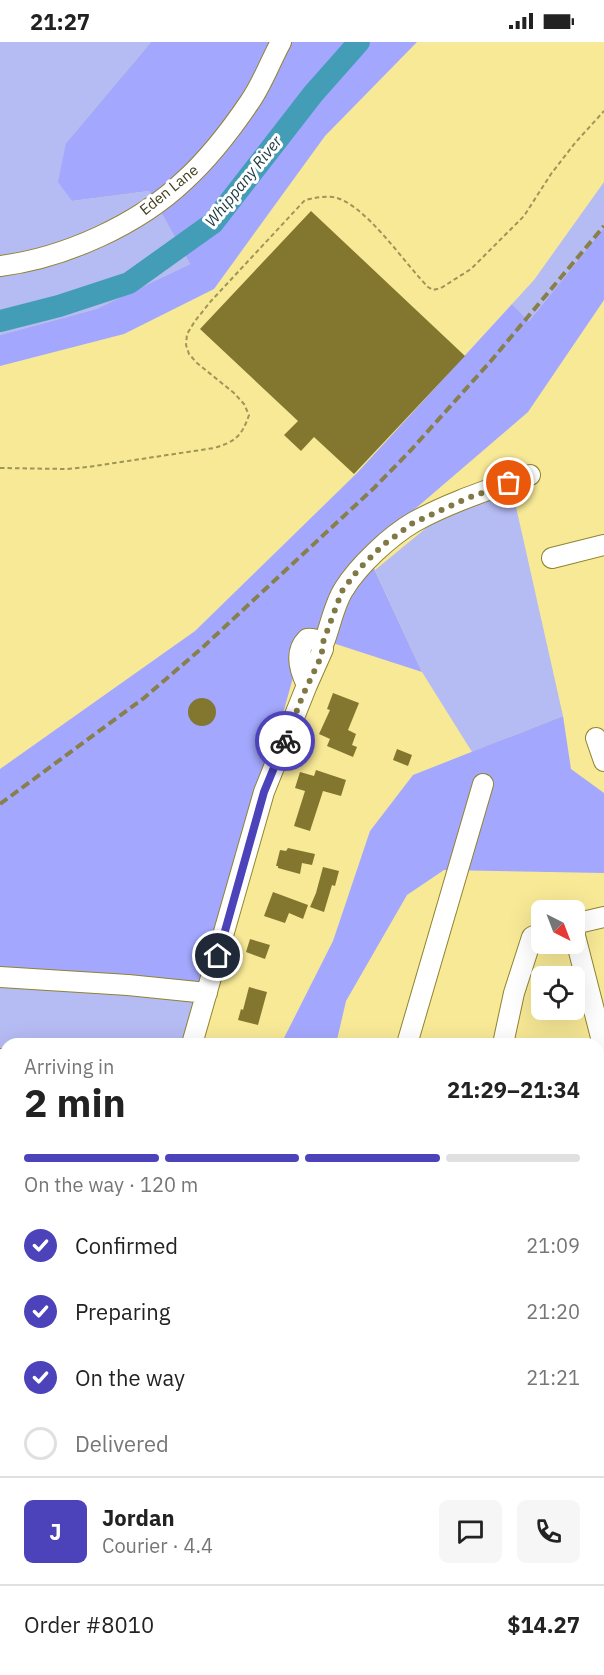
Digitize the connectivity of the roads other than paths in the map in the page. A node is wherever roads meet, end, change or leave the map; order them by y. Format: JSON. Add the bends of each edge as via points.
{"nodes":[{"id":1,"x":281,"y":42,"type":"edge"},
{"id":2,"x":0,"y":266,"type":"edge"},
{"id":3,"x":530,"y":475,"type":"dead end"},
{"id":4,"x":604,"y":545,"type":"edge"},
{"id":5,"x":552,"y":558,"type":"dead end"},
{"id":6,"x":596,"y":738,"type":"dead end"},
{"id":7,"x":604,"y":761,"type":"edge"},
{"id":8,"x":483,"y":784,"type":"dead end"},
{"id":9,"x":604,"y":917,"type":"edge"},
{"id":10,"x":585,"y":921,"type":"edge"},
{"id":11,"x":531,"y":940,"type":"edge"},
{"id":12,"x":580,"y":954,"type":"edge"},
{"id":13,"x":0,"y":977,"type":"edge"},
{"id":14,"x":207,"y":993,"type":"junction"},
{"id":15,"x":194,"y":1038,"type":"edge"},
{"id":16,"x":409,"y":1038,"type":"edge"},
{"id":17,"x":504,"y":1038,"type":"edge"},
{"id":18,"x":601,"y":1038,"type":"edge"}],
"edges":[{"from":1,"to":2,"type":"street","name":"Eden Lane","via":[[250,101],[224,137],[202,164],[163,199],[78,246],[48,257]]},
{"from":3,"to":14,"type":"street","via":[[413,523],[383,545],[342,591],[322,655],[264,792]]},
{"from":4,"to":5,"type":"street"},
{"from":6,"to":7,"type":"street"},
{"from":8,"to":16,"type":"street"},
{"from":9,"to":10,"type":"street"},
{"from":11,"to":17,"type":"street"},
{"from":12,"to":18,"type":"street"},
{"from":13,"to":14,"type":"street"},
{"from":14,"to":15,"type":"street"}]}
